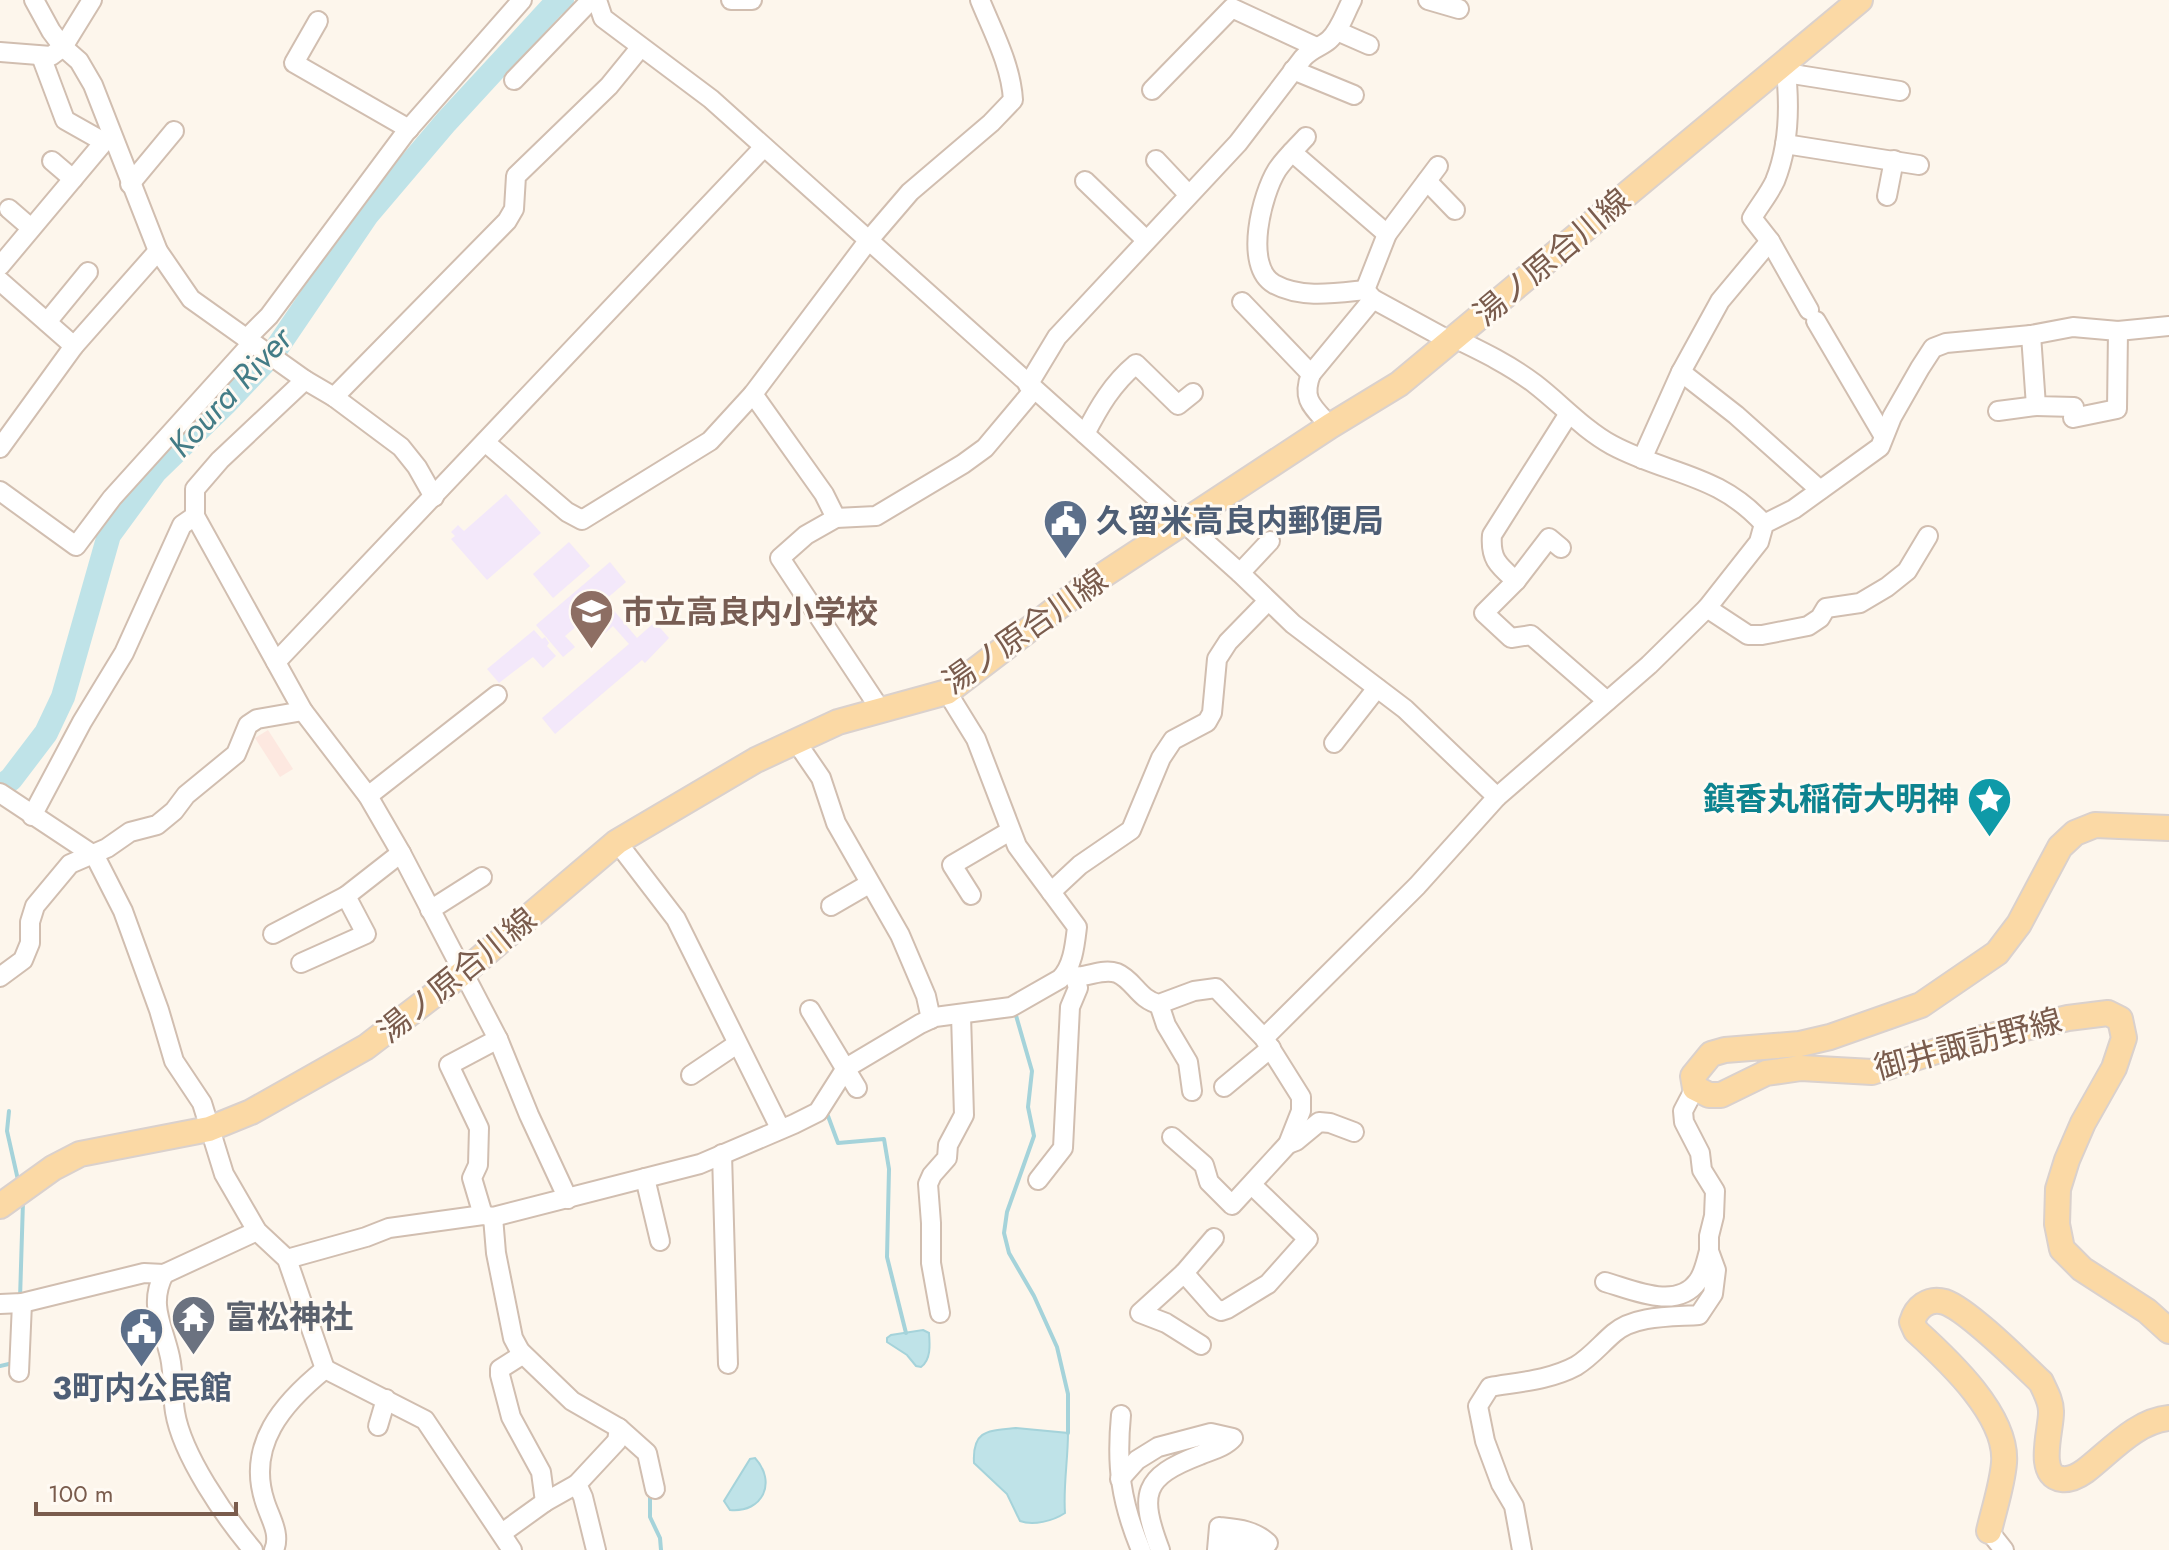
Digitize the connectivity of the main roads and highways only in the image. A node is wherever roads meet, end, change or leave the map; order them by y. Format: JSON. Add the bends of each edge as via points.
{"nodes":[{"id":1,"x":1860,"y":0,"type":"edge"},
{"id":2,"x":2169,"y":828,"type":"edge"},
{"id":3,"x":0,"y":1206,"type":"edge"},
{"id":4,"x":2169,"y":1331,"type":"edge"},
{"id":5,"x":2169,"y":1418,"type":"edge"},
{"id":6,"x":1996,"y":1541,"type":"edge"}],
"edges":[{"from":1,"to":3,"type":"main road","name":"湯ノ原合川線","via":[[1785,68],[1399,384],[1082,589],[947,692],[838,722],[756,760],[617,842],[366,1047],[251,1112],[209,1129],[80,1154]]},
{"from":2,"to":4,"type":"main road","name":"御井諏訪野線","via":[[2095,825],[2075,833],[2060,847],[2019,924],[1997,953],[1921,1005],[1830,1037],[1711,1054],[1693,1076],[1695,1088],[1721,1095],[1766,1073],[1801,1068],[1872,1072],[2060,1019],[2108,1013],[2120,1019],[2124,1038],[2067,1160],[2058,1189],[2057,1224],[2062,1249],[2082,1269]]},
{"from":5,"to":6,"type":"main road","via":[[2132,1433],[2077,1477],[2054,1477],[2046,1451],[2051,1411],[2041,1382],[1966,1315],[1945,1302],[1923,1304],[1912,1322],[1916,1331],[1989,1409],[2001,1434],[2004,1462]]}]}
